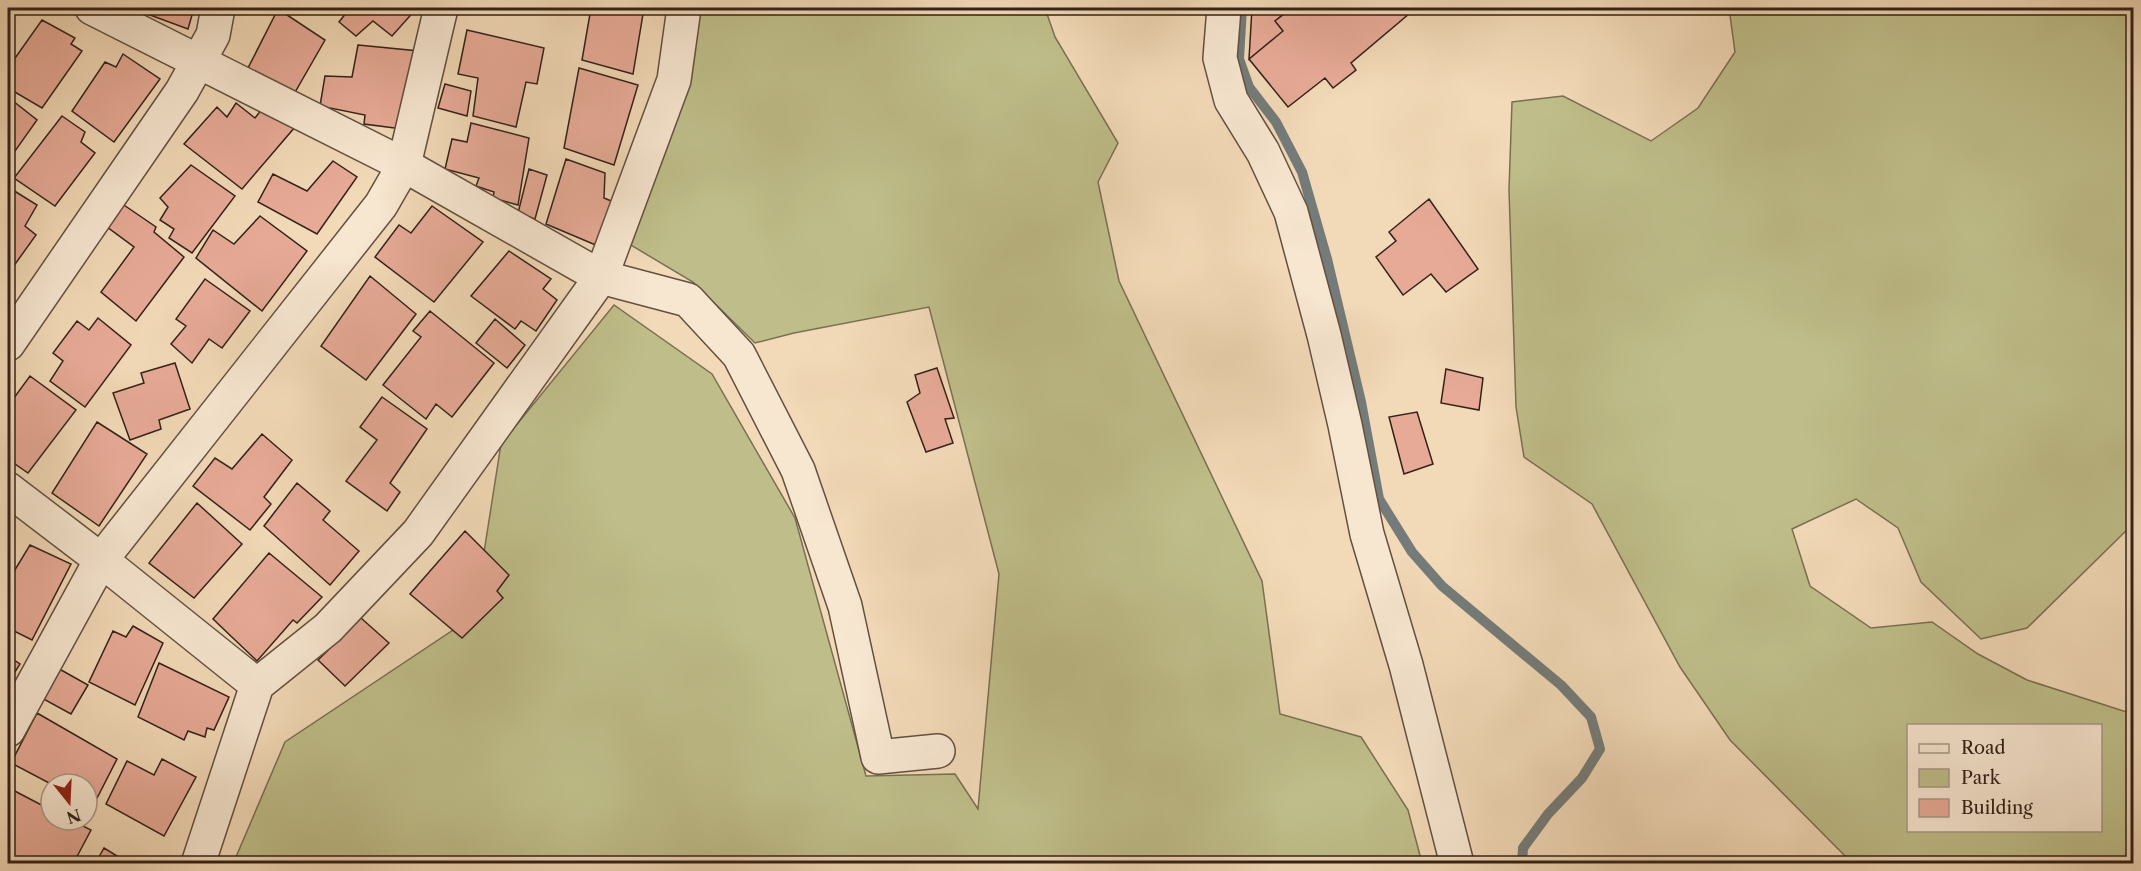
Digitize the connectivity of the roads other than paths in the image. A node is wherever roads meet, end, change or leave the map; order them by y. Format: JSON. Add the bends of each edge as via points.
{"nodes":[{"id":1,"x":92,"y":8,"type":"edge"},
{"id":2,"x":218,"y":8,"type":"edge"},
{"id":3,"x":441,"y":8,"type":"edge"},
{"id":4,"x":684,"y":8,"type":"edge"},
{"id":5,"x":1224,"y":8,"type":"edge"},
{"id":6,"x":199,"y":62,"type":"junction"},
{"id":7,"x":404,"y":165,"type":"junction"},
{"id":8,"x":601,"y":277,"type":"junction"},
{"id":9,"x":8,"y":344,"type":"edge"},
{"id":10,"x":8,"y":489,"type":"edge"},
{"id":11,"x":101,"y":560,"type":"junction"},
{"id":12,"x":257,"y":685,"type":"junction"},
{"id":13,"x":8,"y":730,"type":"edge"},
{"id":14,"x":938,"y":751,"type":"dead end"},
{"id":15,"x":198,"y":864,"type":"edge"},
{"id":16,"x":1457,"y":864,"type":"edge"}],
"edges":[{"from":1,"to":6,"type":"street"},
{"from":2,"to":6,"type":"street","via":[[213,35]]},
{"from":3,"to":7,"type":"street"},
{"from":4,"to":8,"type":"street","via":[[674,80]]},
{"from":5,"to":16,"type":"street","via":[[1220,58],[1231,100],[1263,152],[1291,212],[1340,403],[1367,534],[1406,665]]},
{"from":6,"to":7,"type":"street"},
{"from":6,"to":9,"type":"street"},
{"from":7,"to":8,"type":"street"},
{"from":7,"to":11,"type":"street","via":[[381,205]]},
{"from":8,"to":12,"type":"street","via":[[418,532],[328,628]]},
{"from":8,"to":14,"type":"street","via":[[688,300],[739,355],[798,470],[845,606],[878,757]]},
{"from":10,"to":11,"type":"street"},
{"from":11,"to":12,"type":"street"},
{"from":11,"to":13,"type":"street"},
{"from":12,"to":15,"type":"street"}]}
